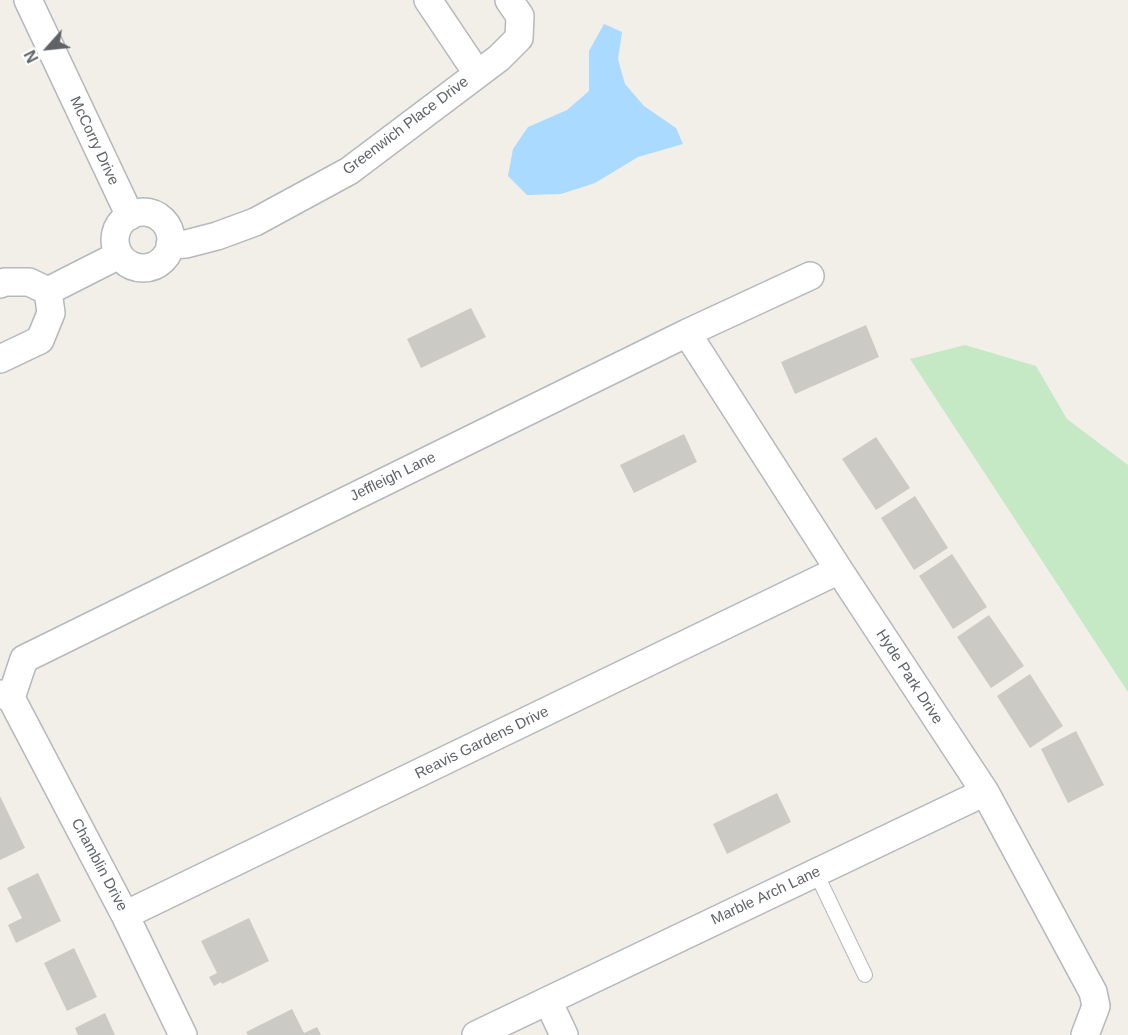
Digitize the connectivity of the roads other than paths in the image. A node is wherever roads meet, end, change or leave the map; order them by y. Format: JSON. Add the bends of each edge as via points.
{"nodes":[{"id":1,"x":28,"y":0,"type":"edge"},
{"id":2,"x":428,"y":0,"type":"edge"},
{"id":3,"x":509,"y":0,"type":"edge"},
{"id":4,"x":477,"y":73,"type":"junction"},
{"id":5,"x":130,"y":216,"type":"junction"},
{"id":6,"x":170,"y":245,"type":"junction"},
{"id":7,"x":119,"y":255,"type":"junction"},
{"id":8,"x":810,"y":276,"type":"dead end"},
{"id":9,"x":0,"y":285,"type":"edge"},
{"id":10,"x":48,"y":291,"type":"junction"},
{"id":11,"x":687,"y":333,"type":"junction"},
{"id":12,"x":0,"y":359,"type":"edge"},
{"id":13,"x":838,"y":570,"type":"junction"},
{"id":14,"x":5,"y":696,"type":"edge"},
{"id":15,"x":985,"y":792,"type":"junction"},
{"id":16,"x":816,"y":873,"type":"junction"},
{"id":17,"x":125,"y":915,"type":"junction"},
{"id":18,"x":865,"y":975,"type":"dead end"},
{"id":19,"x":548,"y":1001,"type":"junction"},
{"id":20,"x":183,"y":1035,"type":"edge"},
{"id":21,"x":476,"y":1035,"type":"edge"},
{"id":22,"x":564,"y":1035,"type":"edge"},
{"id":23,"x":1085,"y":1035,"type":"edge"}],
"edges":[{"from":1,"to":5,"type":"street","name":"McCorry Drive"},
{"from":2,"to":4,"type":"street","name":"Greenwich Place Drive"},
{"from":3,"to":4,"type":"street","name":"Greenwich Place Drive","via":[[520,16],[519,38]]},
{"from":4,"to":6,"type":"street","name":"Greenwich Place Drive","via":[[349,171],[255,222],[186,244]]},
{"from":5,"to":6,"type":"street","via":[[147,213],[164,221]]},
{"from":5,"to":7,"type":"street","via":[[118,229]]},
{"from":6,"to":7,"type":"street","via":[[166,257],[151,267],[133,266]]},
{"from":7,"to":10,"type":"street"},
{"from":8,"to":11,"type":"street","name":"Jeffleigh Lane"},
{"from":9,"to":10,"type":"street","via":[[29,282]]},
{"from":10,"to":12,"type":"street","via":[[51,314],[40,340]]},
{"from":11,"to":13,"type":"street","name":"Hyde Park Drive"},
{"from":11,"to":14,"type":"street","name":"Jeffleigh Lane","via":[[24,659]]},
{"from":13,"to":15,"type":"street","name":"Hyde Park Drive"},
{"from":13,"to":17,"type":"street","name":"Reavis Gardens Drive"},
{"from":14,"to":17,"type":"street","name":"Chamblin Drive"},
{"from":15,"to":16,"type":"street","name":"Marble Arch Lane"},
{"from":15,"to":23,"type":"street","name":"Hyde Park Drive","via":[[1093,992],[1096,1006]]},
{"from":16,"to":18,"type":"lane"},
{"from":16,"to":19,"type":"street","name":"Marble Arch Lane"},
{"from":17,"to":20,"type":"street","name":"Chamblin Drive"},
{"from":19,"to":21,"type":"street","name":"Marble Arch Lane"},
{"from":19,"to":22,"type":"street"}]}
